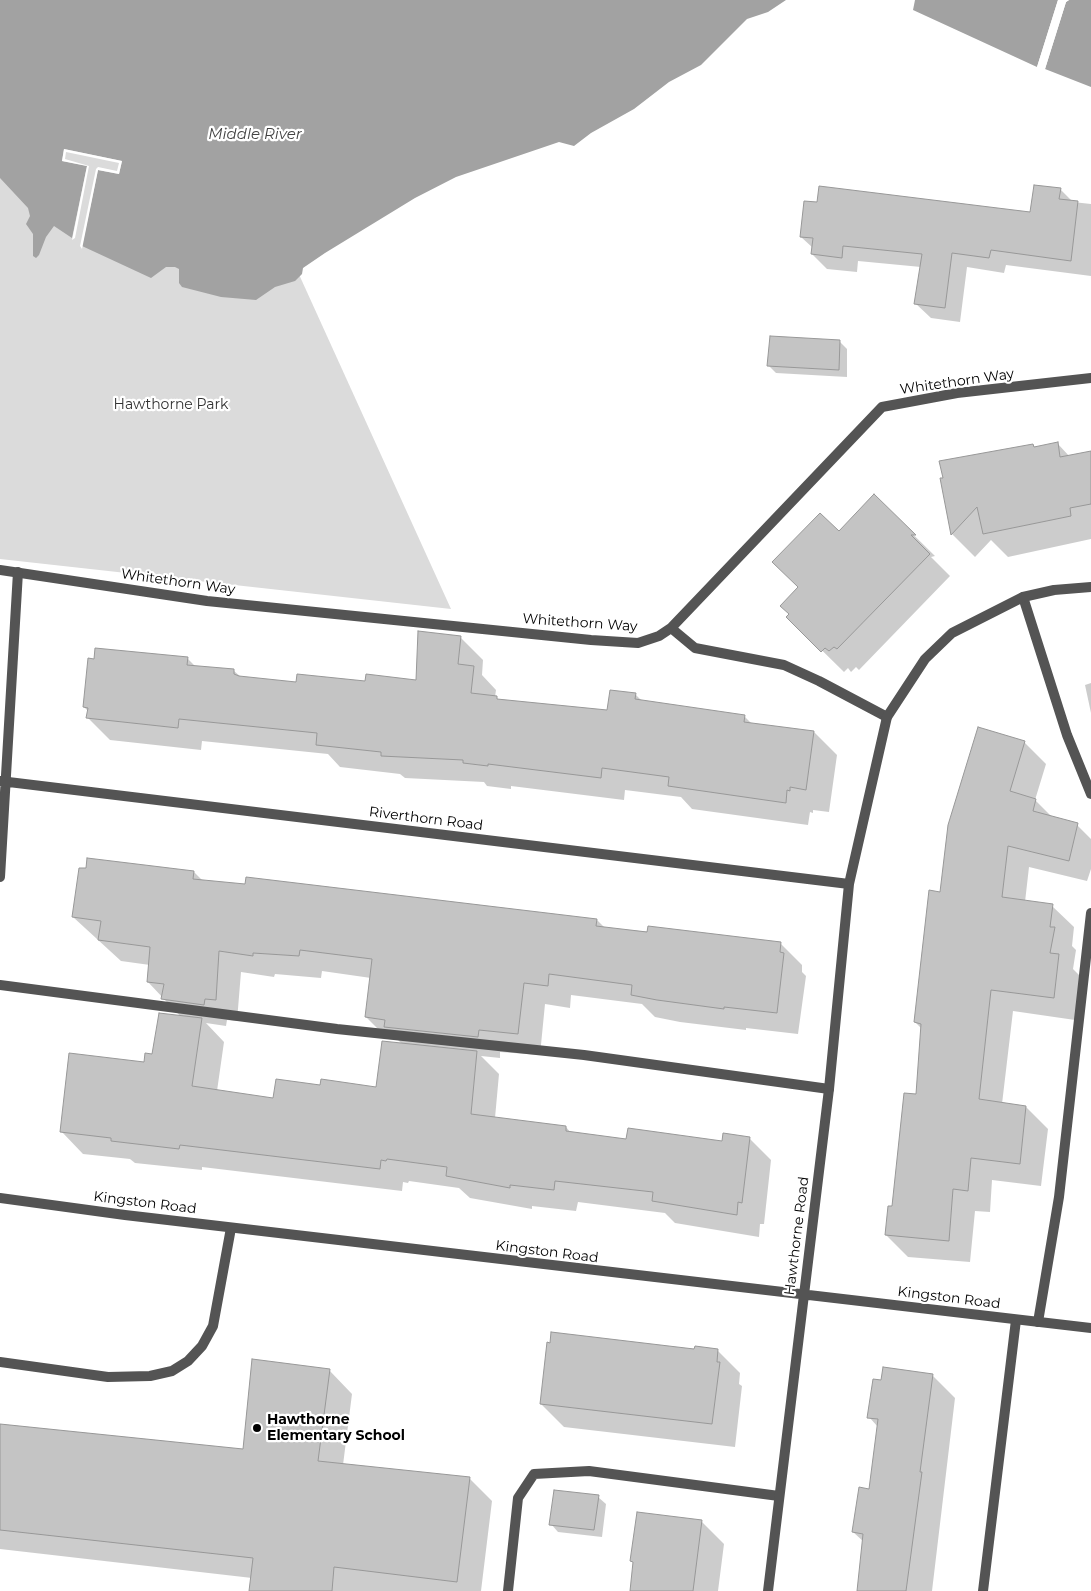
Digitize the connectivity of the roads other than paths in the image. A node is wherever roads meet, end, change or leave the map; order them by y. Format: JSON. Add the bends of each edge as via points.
{"nodes":[{"id":1,"x":1091,"y":378,"type":"edge"},
{"id":2,"x":0,"y":570,"type":"edge"},
{"id":3,"x":18,"y":572,"type":"junction"},
{"id":4,"x":1091,"y":587,"type":"edge"},
{"id":5,"x":1023,"y":597,"type":"junction"},
{"id":6,"x":671,"y":628,"type":"junction"},
{"id":7,"x":887,"y":717,"type":"junction"},
{"id":8,"x":3,"y":782,"type":"edge"},
{"id":9,"x":1091,"y":794,"type":"edge"},
{"id":10,"x":0,"y":877,"type":"edge"},
{"id":11,"x":849,"y":884,"type":"junction"},
{"id":12,"x":1091,"y":914,"type":"edge"},
{"id":13,"x":0,"y":985,"type":"edge"},
{"id":14,"x":829,"y":1089,"type":"junction"},
{"id":15,"x":0,"y":1198,"type":"edge"},
{"id":16,"x":231,"y":1228,"type":"junction"},
{"id":17,"x":804,"y":1295,"type":"junction"},
{"id":18,"x":1016,"y":1320,"type":"junction"},
{"id":19,"x":1038,"y":1322,"type":"junction"},
{"id":20,"x":1091,"y":1328,"type":"edge"},
{"id":21,"x":0,"y":1362,"type":"edge"},
{"id":22,"x":778,"y":1496,"type":"junction"},
{"id":23,"x":508,"y":1591,"type":"edge"},
{"id":24,"x":768,"y":1591,"type":"edge"},
{"id":25,"x":982,"y":1591,"type":"edge"}],
"edges":[{"from":1,"to":6,"type":"street","name":"Whitethorn Way","via":[[957,393],[882,407]]},
{"from":2,"to":3,"type":"street","name":"Whitethorn Way"},
{"from":3,"to":6,"type":"street","name":"Whitethorn Way","via":[[207,601],[591,640],[638,643]]},
{"from":3,"to":8,"type":"street"},
{"from":4,"to":5,"type":"street"},
{"from":5,"to":7,"type":"street","via":[[952,633],[925,659]]},
{"from":5,"to":9,"type":"street","via":[[1067,735]]},
{"from":6,"to":7,"type":"street","via":[[695,648],[784,665]]},
{"from":7,"to":11,"type":"street","name":"Hawthorne Road"},
{"from":8,"to":10,"type":"street"},
{"from":8,"to":11,"type":"street","name":"Riverthorn Road"},
{"from":11,"to":14,"type":"street","name":"Hawthorne Road"},
{"from":12,"to":19,"type":"street","via":[[1058,1197]]},
{"from":13,"to":14,"type":"street","via":[[328,1028],[584,1055]]},
{"from":14,"to":17,"type":"street","name":"Hawthorne Road"},
{"from":15,"to":16,"type":"street","name":"Kingston Road"},
{"from":16,"to":17,"type":"street","name":"Kingston Road"},
{"from":16,"to":21,"type":"street","via":[[213,1326],[202,1346],[188,1361],[172,1371],[150,1376],[108,1377]]},
{"from":17,"to":18,"type":"street","name":"Kingston Road"},
{"from":17,"to":22,"type":"street","name":"Hawthorne Road"},
{"from":18,"to":19,"type":"street","name":"Kingston Road"},
{"from":18,"to":25,"type":"street"},
{"from":19,"to":20,"type":"street","name":"Kingston Road"},
{"from":22,"to":23,"type":"street","via":[[589,1472],[534,1474],[518,1498]]},
{"from":22,"to":24,"type":"street","name":"Hawthorne Road"}]}
